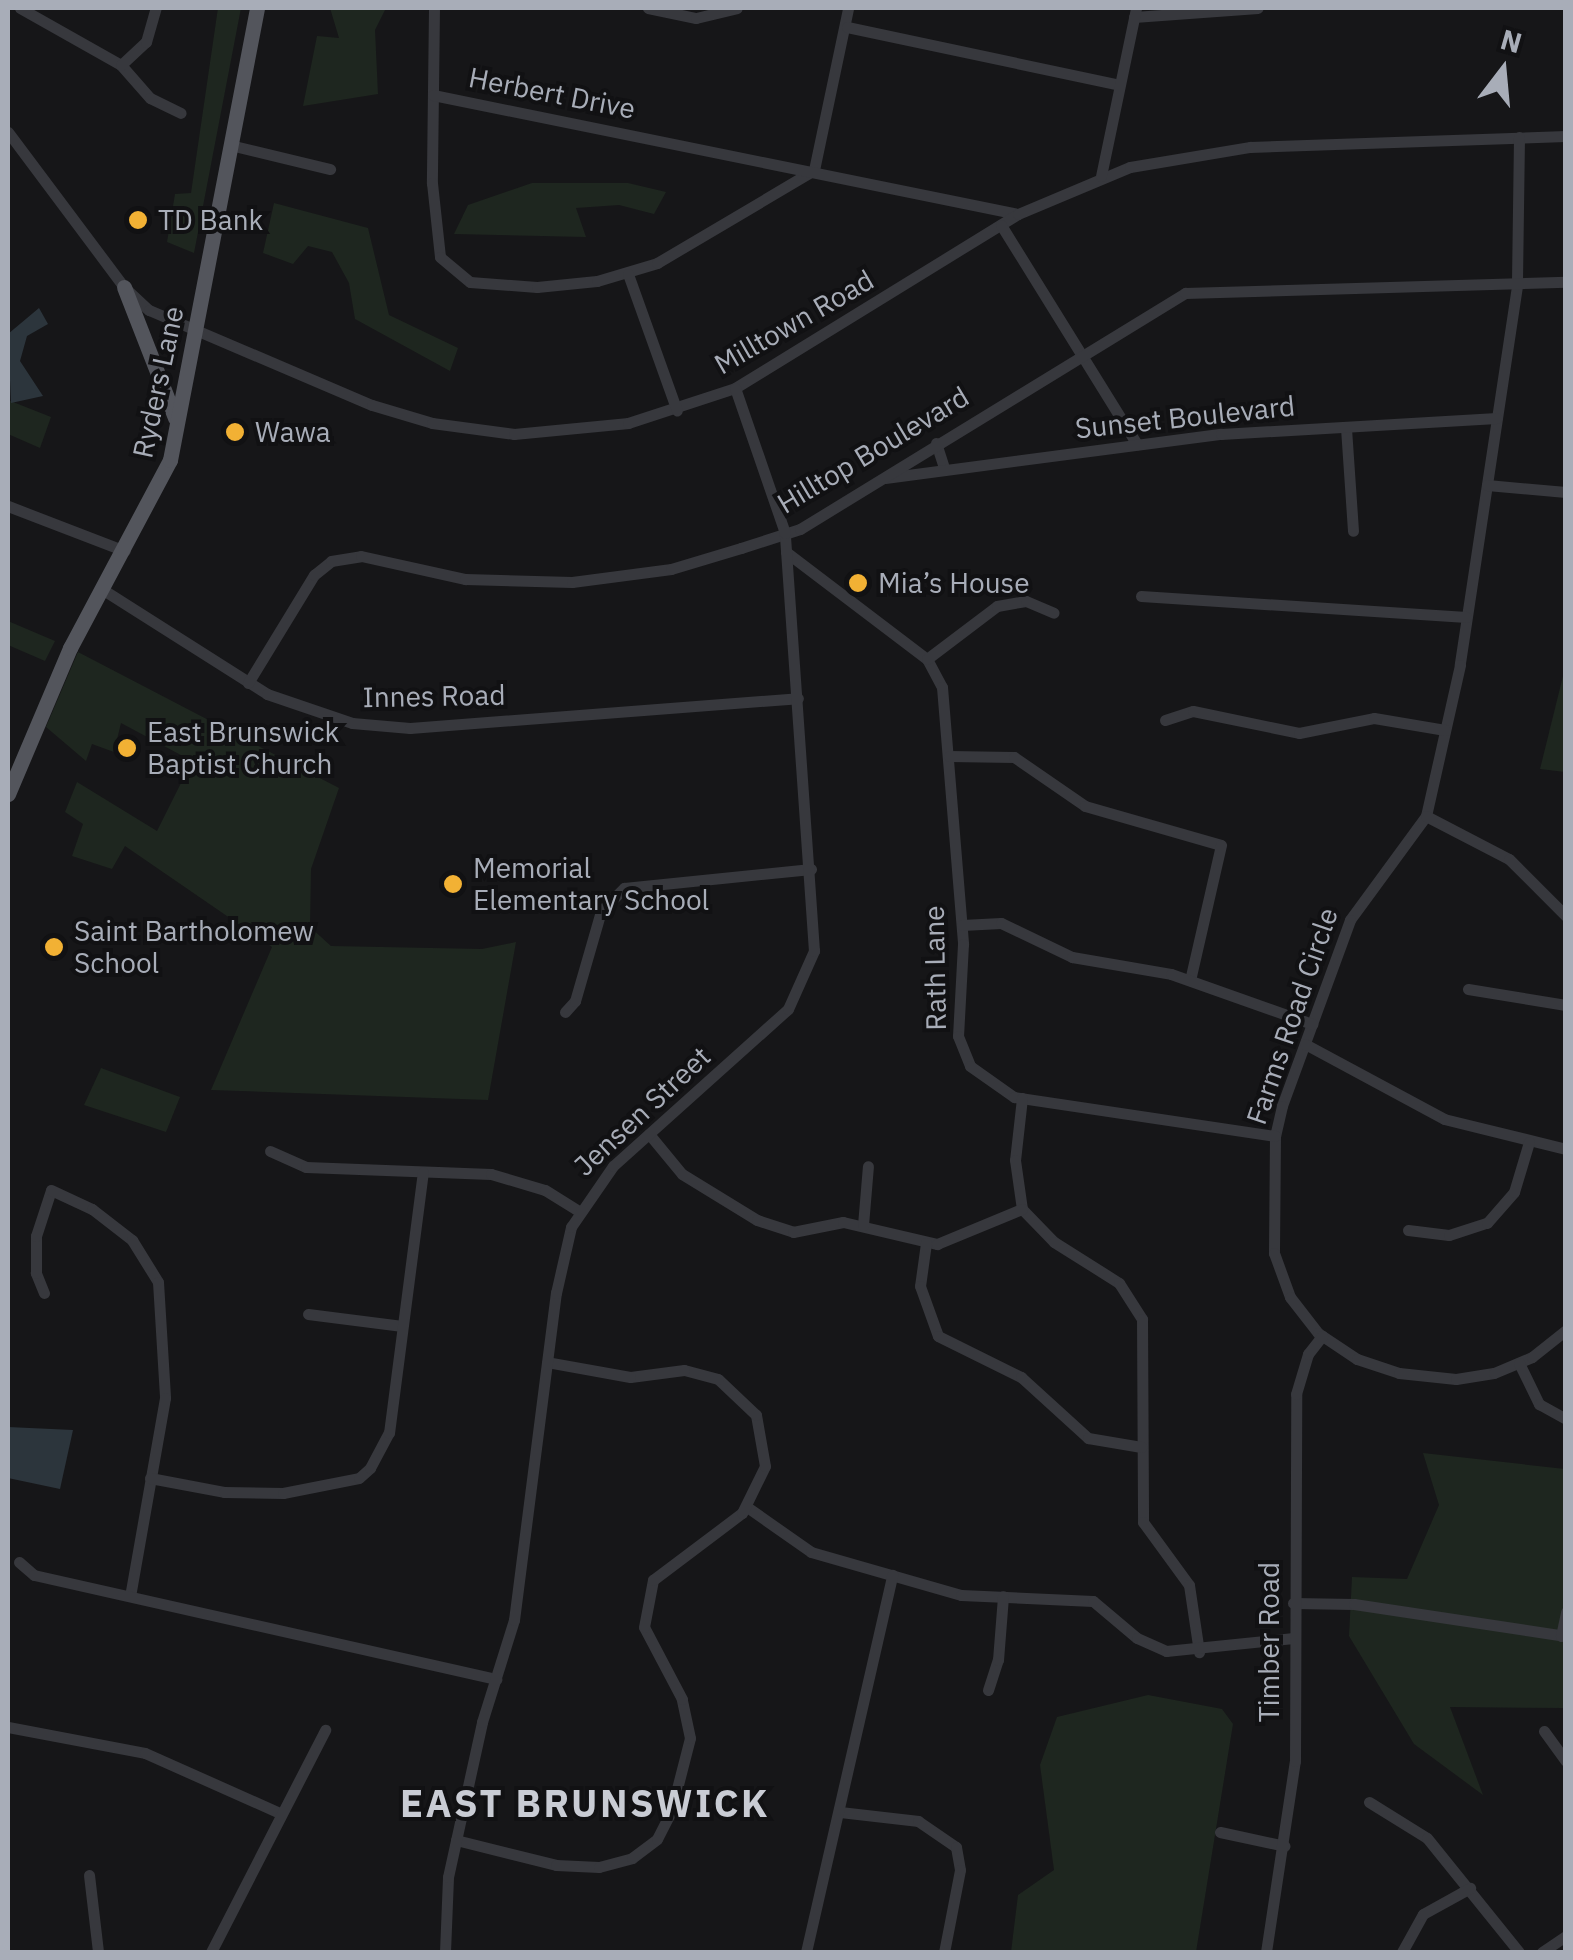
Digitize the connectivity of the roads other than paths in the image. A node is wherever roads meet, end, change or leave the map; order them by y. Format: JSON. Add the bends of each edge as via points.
{"nodes":[{"id":1,"x":20,"y":8,"type":"edge"},
{"id":2,"x":156,"y":8,"type":"edge"},
{"id":3,"x":258,"y":8,"type":"edge"},
{"id":4,"x":434,"y":8,"type":"edge"},
{"id":5,"x":648,"y":8,"type":"edge"},
{"id":6,"x":737,"y":8,"type":"edge"},
{"id":7,"x":848,"y":8,"type":"edge"},
{"id":8,"x":1258,"y":8,"type":"edge"},
{"id":9,"x":1135,"y":12,"type":"edge"},
{"id":10,"x":846,"y":27,"type":"junction"},
{"id":11,"x":121,"y":65,"type":"junction"},
{"id":12,"x":1116,"y":84,"type":"junction"},
{"id":13,"x":433,"y":94,"type":"junction"},
{"id":14,"x":181,"y":113,"type":"dead end"},
{"id":15,"x":8,"y":132,"type":"edge"},
{"id":16,"x":1566,"y":136,"type":"edge"},
{"id":17,"x":1519,"y":137,"type":"junction"},
{"id":18,"x":230,"y":145,"type":"junction"},
{"id":19,"x":330,"y":169,"type":"dead end"},
{"id":20,"x":814,"y":170,"type":"junction"},
{"id":21,"x":1100,"y":176,"type":"junction"},
{"id":22,"x":1018,"y":214,"type":"junction"},
{"id":23,"x":1000,"y":225,"type":"junction"},
{"id":24,"x":628,"y":274,"type":"junction"},
{"id":25,"x":1566,"y":282,"type":"edge"},
{"id":26,"x":1516,"y":286,"type":"junction"},
{"id":27,"x":124,"y":287,"type":"junction"},
{"id":28,"x":196,"y":331,"type":"junction"},
{"id":29,"x":1078,"y":354,"type":"junction"},
{"id":30,"x":735,"y":388,"type":"junction"},
{"id":31,"x":677,"y":411,"type":"junction"},
{"id":32,"x":1497,"y":418,"type":"junction"},
{"id":33,"x":177,"y":423,"type":"junction"},
{"id":34,"x":1346,"y":428,"type":"junction"},
{"id":35,"x":936,"y":443,"type":"junction"},
{"id":36,"x":1137,"y":444,"type":"junction"},
{"id":37,"x":945,"y":470,"type":"junction"},
{"id":38,"x":880,"y":479,"type":"junction"},
{"id":39,"x":1487,"y":485,"type":"junction"},
{"id":40,"x":1566,"y":492,"type":"edge"},
{"id":41,"x":8,"y":506,"type":"edge"},
{"id":42,"x":1353,"y":531,"type":"dead end"},
{"id":43,"x":785,"y":533,"type":"junction"},
{"id":44,"x":124,"y":551,"type":"junction"},
{"id":45,"x":786,"y":552,"type":"junction"},
{"id":46,"x":104,"y":591,"type":"junction"},
{"id":47,"x":1141,"y":596,"type":"dead end"},
{"id":48,"x":1054,"y":613,"type":"dead end"},
{"id":49,"x":1466,"y":616,"type":"junction"},
{"id":50,"x":927,"y":659,"type":"junction"},
{"id":51,"x":248,"y":683,"type":"junction"},
{"id":52,"x":798,"y":698,"type":"junction"},
{"id":53,"x":1164,"y":720,"type":"dead end"},
{"id":54,"x":1445,"y":730,"type":"junction"},
{"id":55,"x":949,"y":756,"type":"junction"},
{"id":56,"x":8,"y":794,"type":"edge"},
{"id":57,"x":1426,"y":816,"type":"junction"},
{"id":58,"x":810,"y":868,"type":"junction"},
{"id":59,"x":1566,"y":916,"type":"edge"},
{"id":60,"x":962,"y":925,"type":"junction"},
{"id":61,"x":1190,"y":980,"type":"junction"},
{"id":62,"x":1468,"y":989,"type":"dead end"},
{"id":63,"x":1566,"y":1005,"type":"edge"},
{"id":64,"x":565,"y":1012,"type":"dead end"},
{"id":65,"x":1312,"y":1024,"type":"junction"},
{"id":66,"x":1305,"y":1044,"type":"junction"},
{"id":67,"x":1022,"y":1098,"type":"junction"},
{"id":68,"x":650,"y":1134,"type":"junction"},
{"id":69,"x":1275,"y":1136,"type":"junction"},
{"id":70,"x":1530,"y":1142,"type":"junction"},
{"id":71,"x":1566,"y":1149,"type":"edge"},
{"id":72,"x":270,"y":1151,"type":"dead end"},
{"id":73,"x":868,"y":1166,"type":"dead end"},
{"id":74,"x":424,"y":1172,"type":"junction"},
{"id":75,"x":1022,"y":1210,"type":"junction"},
{"id":76,"x":579,"y":1212,"type":"junction"},
{"id":77,"x":863,"y":1225,"type":"junction"},
{"id":78,"x":1408,"y":1230,"type":"dead end"},
{"id":79,"x":926,"y":1243,"type":"junction"},
{"id":80,"x":44,"y":1293,"type":"dead end"},
{"id":81,"x":308,"y":1314,"type":"dead end"},
{"id":82,"x":402,"y":1326,"type":"junction"},
{"id":83,"x":1566,"y":1330,"type":"edge"},
{"id":84,"x":1322,"y":1336,"type":"junction"},
{"id":85,"x":547,"y":1362,"type":"junction"},
{"id":86,"x":1519,"y":1363,"type":"junction"},
{"id":87,"x":1566,"y":1419,"type":"edge"},
{"id":88,"x":1142,"y":1447,"type":"junction"},
{"id":89,"x":150,"y":1478,"type":"junction"},
{"id":90,"x":746,"y":1507,"type":"junction"},
{"id":91,"x":19,"y":1562,"type":"dead end"},
{"id":92,"x":892,"y":1575,"type":"junction"},
{"id":93,"x":130,"y":1596,"type":"junction"},
{"id":94,"x":1003,"y":1596,"type":"junction"},
{"id":95,"x":1293,"y":1603,"type":"junction"},
{"id":96,"x":1566,"y":1612,"type":"edge"},
{"id":97,"x":1563,"y":1636,"type":"edge"},
{"id":98,"x":1293,"y":1638,"type":"junction"},
{"id":99,"x":1199,"y":1652,"type":"junction"},
{"id":100,"x":496,"y":1679,"type":"junction"},
{"id":101,"x":988,"y":1690,"type":"dead end"},
{"id":102,"x":8,"y":1727,"type":"edge"},
{"id":103,"x":325,"y":1730,"type":"dead end"},
{"id":104,"x":1544,"y":1731,"type":"dead end"},
{"id":105,"x":1566,"y":1761,"type":"edge"},
{"id":106,"x":1369,"y":1802,"type":"dead end"},
{"id":107,"x":840,"y":1812,"type":"junction"},
{"id":108,"x":280,"y":1814,"type":"junction"},
{"id":109,"x":1220,"y":1832,"type":"dead end"},
{"id":110,"x":456,"y":1840,"type":"junction"},
{"id":111,"x":1285,"y":1846,"type":"junction"},
{"id":112,"x":89,"y":1874,"type":"dead end"},
{"id":113,"x":1470,"y":1888,"type":"junction"},
{"id":114,"x":1566,"y":1936,"type":"edge"},
{"id":115,"x":98,"y":1952,"type":"edge"},
{"id":116,"x":211,"y":1952,"type":"edge"},
{"id":117,"x":446,"y":1952,"type":"edge"},
{"id":118,"x":806,"y":1952,"type":"edge"},
{"id":119,"x":944,"y":1952,"type":"edge"},
{"id":120,"x":1266,"y":1952,"type":"edge"},
{"id":121,"x":1402,"y":1952,"type":"edge"},
{"id":122,"x":1519,"y":1952,"type":"edge"},
{"id":123,"x":1542,"y":1952,"type":"edge"}],
"edges":[{"from":1,"to":11,"type":"street"},
{"from":2,"to":11,"type":"street","via":[[146,42]]},
{"from":3,"to":18,"type":"main road","name":"Ryders Lane"},
{"from":4,"to":13,"type":"street"},
{"from":5,"to":6,"type":"street","via":[[696,18]]},
{"from":7,"to":10,"type":"street"},
{"from":8,"to":9,"type":"street"},
{"from":9,"to":12,"type":"street"},
{"from":10,"to":12,"type":"street"},
{"from":10,"to":20,"type":"street"},
{"from":11,"to":14,"type":"street","via":[[150,98]]},
{"from":12,"to":21,"type":"street"},
{"from":13,"to":20,"type":"street","name":"Herbert Drive"},
{"from":13,"to":24,"type":"street","name":"Herbert Drive","via":[[434,219],[440,257],[451,272],[492,287],[572,285]]},
{"from":15,"to":27,"type":"street","name":"Milltown Road"},
{"from":16,"to":17,"type":"street","name":"Milltown Road"},
{"from":17,"to":21,"type":"street","name":"Milltown Road","via":[[1250,147]]},
{"from":17,"to":26,"type":"street","name":"Farms Road Circle"},
{"from":18,"to":19,"type":"street"},
{"from":18,"to":28,"type":"main road","name":"Ryders Lane"},
{"from":20,"to":22,"type":"street","name":"Herbert Drive"},
{"from":20,"to":24,"type":"street","name":"Herbert Drive","via":[[689,247]]},
{"from":21,"to":22,"type":"street","name":"Milltown Road"},
{"from":22,"to":23,"type":"street","name":"Milltown Road"},
{"from":23,"to":29,"type":"street"},
{"from":23,"to":30,"type":"street","name":"Milltown Road"},
{"from":24,"to":31,"type":"street"},
{"from":25,"to":26,"type":"street","name":"Hilltop Boulevard"},
{"from":26,"to":29,"type":"street","name":"Hilltop Boulevard","via":[[1184,293]]},
{"from":26,"to":32,"type":"street","name":"Farms Road Circle"},
{"from":27,"to":28,"type":"street","name":"Milltown Road","via":[[149,310]]},
{"from":27,"to":33,"type":"main road"},
{"from":28,"to":31,"type":"street","name":"Milltown Road","via":[[372,405],[485,432],[593,430]]},
{"from":28,"to":33,"type":"main road","name":"Ryders Lane"},
{"from":29,"to":35,"type":"street","name":"Hilltop Boulevard"},
{"from":29,"to":36,"type":"street"},
{"from":30,"to":31,"type":"street","name":"Milltown Road"},
{"from":30,"to":43,"type":"street","name":"Jensen Street"},
{"from":32,"to":34,"type":"street","name":"Sunset Boulevard"},
{"from":32,"to":39,"type":"street","name":"Farms Road Circle"},
{"from":33,"to":44,"type":"main road","name":"Ryders Lane","via":[[158,491]]},
{"from":34,"to":36,"type":"street","name":"Sunset Boulevard"},
{"from":34,"to":42,"type":"street"},
{"from":35,"to":37,"type":"street"},
{"from":35,"to":38,"type":"street","name":"Hilltop Boulevard"},
{"from":36,"to":37,"type":"street","name":"Sunset Boulevard"},
{"from":37,"to":38,"type":"street","name":"Sunset Boulevard"},
{"from":38,"to":43,"type":"street","name":"Hilltop Boulevard"},
{"from":39,"to":40,"type":"street"},
{"from":39,"to":49,"type":"street","name":"Farms Road Circle"},
{"from":41,"to":44,"type":"street"},
{"from":43,"to":45,"type":"street","name":"Jensen Street"},
{"from":43,"to":51,"type":"street","name":"Hilltop Boulevard","via":[[671,569],[572,582],[465,579],[341,557],[314,575]]},
{"from":44,"to":46,"type":"main road","name":"Ryders Lane"},
{"from":45,"to":50,"type":"street"},
{"from":45,"to":52,"type":"street","name":"Jensen Street"},
{"from":46,"to":51,"type":"street","name":"Innes Road"},
{"from":46,"to":56,"type":"main road","name":"Ryders Lane","via":[[70,648]]},
{"from":47,"to":49,"type":"street"},
{"from":48,"to":50,"type":"street","via":[[1026,600],[997,606]]},
{"from":49,"to":54,"type":"street","name":"Farms Road Circle"},
{"from":50,"to":55,"type":"street","name":"Rath Lane","via":[[942,687]]},
{"from":51,"to":52,"type":"street","name":"Innes Road","via":[[322,716],[382,727]]},
{"from":52,"to":58,"type":"street","name":"Jensen Street"},
{"from":53,"to":54,"type":"street","via":[[1193,710],[1299,733],[1374,718]]},
{"from":54,"to":57,"type":"street","name":"Farms Road Circle"},
{"from":55,"to":60,"type":"street","name":"Rath Lane"},
{"from":55,"to":61,"type":"street","via":[[1014,758],[1085,806],[1221,845]]},
{"from":57,"to":59,"type":"street","via":[[1509,860]]},
{"from":57,"to":65,"type":"street","name":"Farms Road Circle","via":[[1362,896]]},
{"from":58,"to":64,"type":"street","via":[[624,888],[600,911],[575,1000]]},
{"from":58,"to":68,"type":"street","name":"Jensen Street","via":[[814,951],[796,999]]},
{"from":60,"to":61,"type":"street","via":[[1001,923],[1072,957]]},
{"from":60,"to":67,"type":"street","name":"Rath Lane","via":[[963,1051],[982,1080]]},
{"from":61,"to":65,"type":"street"},
{"from":62,"to":63,"type":"street"},
{"from":65,"to":66,"type":"street","name":"Farms Road Circle"},
{"from":66,"to":69,"type":"street","name":"Farms Road Circle"},
{"from":66,"to":70,"type":"street","via":[[1444,1119]]},
{"from":67,"to":69,"type":"street","name":"Rath Lane"},
{"from":67,"to":75,"type":"street","via":[[1015,1160]]},
{"from":68,"to":76,"type":"street","name":"Jensen Street","via":[[613,1166]]},
{"from":68,"to":77,"type":"street","via":[[682,1174],[757,1220],[794,1232]]},
{"from":69,"to":84,"type":"street","name":"Farms Road Circle","via":[[1274,1254],[1290,1297]]},
{"from":70,"to":71,"type":"street"},
{"from":70,"to":78,"type":"street","via":[[1514,1192],[1487,1223],[1458,1234]]},
{"from":72,"to":74,"type":"street","via":[[306,1167]]},
{"from":73,"to":77,"type":"street"},
{"from":74,"to":76,"type":"street","via":[[491,1174],[544,1190]]},
{"from":74,"to":82,"type":"street"},
{"from":75,"to":79,"type":"street","via":[[950,1241]]},
{"from":75,"to":88,"type":"street","via":[[1054,1242],[1120,1283],[1137,1305],[1143,1326]]},
{"from":76,"to":85,"type":"street","name":"Jensen Street","via":[[560,1268]]},
{"from":77,"to":79,"type":"street"},
{"from":79,"to":88,"type":"street","via":[[920,1286],[938,1336],[1021,1377],[1088,1438]]},
{"from":80,"to":89,"type":"street","via":[[36,1272],[36,1236],[51,1190],[92,1209],[132,1240],[158,1282],[164,1398]]},
{"from":81,"to":82,"type":"street"},
{"from":82,"to":89,"type":"street","via":[[389,1433],[358,1478],[283,1493],[224,1492]]},
{"from":83,"to":86,"type":"street","name":"Farms Road Circle"},
{"from":84,"to":86,"type":"street","name":"Farms Road Circle","via":[[1356,1359],[1418,1377],[1475,1377]]},
{"from":84,"to":95,"type":"street","name":"Timber Road","via":[[1308,1354],[1296,1394]]},
{"from":85,"to":90,"type":"street","via":[[630,1377],[693,1371],[726,1383],[751,1407],[764,1440],[763,1474]]},
{"from":85,"to":100,"type":"street","name":"Jensen Street","via":[[514,1620]]},
{"from":86,"to":87,"type":"street","via":[[1539,1404]]},
{"from":88,"to":99,"type":"street","via":[[1143,1522],[1189,1585]]},
{"from":89,"to":93,"type":"street"},
{"from":90,"to":92,"type":"street","via":[[811,1552]]},
{"from":90,"to":110,"type":"street","via":[[663,1568],[649,1594],[646,1640],[682,1698],[690,1738],[657,1839],[632,1858],[599,1867],[556,1865]]},
{"from":91,"to":93,"type":"street","via":[[34,1574]]},
{"from":92,"to":94,"type":"street","via":[[961,1595]]},
{"from":92,"to":107,"type":"street"},
{"from":93,"to":100,"type":"street"},
{"from":94,"to":99,"type":"street","via":[[1086,1599],[1151,1646]]},
{"from":94,"to":101,"type":"street","via":[[998,1660]]},
{"from":95,"to":97,"type":"street","via":[[1354,1604]]},
{"from":95,"to":98,"type":"street","name":"Timber Road"},
{"from":96,"to":97,"type":"street"},
{"from":98,"to":99,"type":"street"},
{"from":98,"to":111,"type":"street","name":"Timber Road","via":[[1295,1761]]},
{"from":100,"to":110,"type":"street","name":"Jensen Street"},
{"from":102,"to":108,"type":"street","via":[[145,1753]]},
{"from":103,"to":108,"type":"street"},
{"from":104,"to":105,"type":"street"},
{"from":106,"to":113,"type":"street","via":[[1427,1838]]},
{"from":107,"to":118,"type":"street"},
{"from":107,"to":119,"type":"street","via":[[918,1821],[956,1847],[960,1870]]},
{"from":108,"to":116,"type":"street"},
{"from":109,"to":111,"type":"street"},
{"from":110,"to":117,"type":"street","name":"Jensen Street","via":[[444,1906]]},
{"from":111,"to":120,"type":"street","name":"Timber Road"},
{"from":112,"to":115,"type":"street"},
{"from":113,"to":121,"type":"street","via":[[1423,1914]]},
{"from":113,"to":122,"type":"street"},
{"from":114,"to":123,"type":"street"}]}
